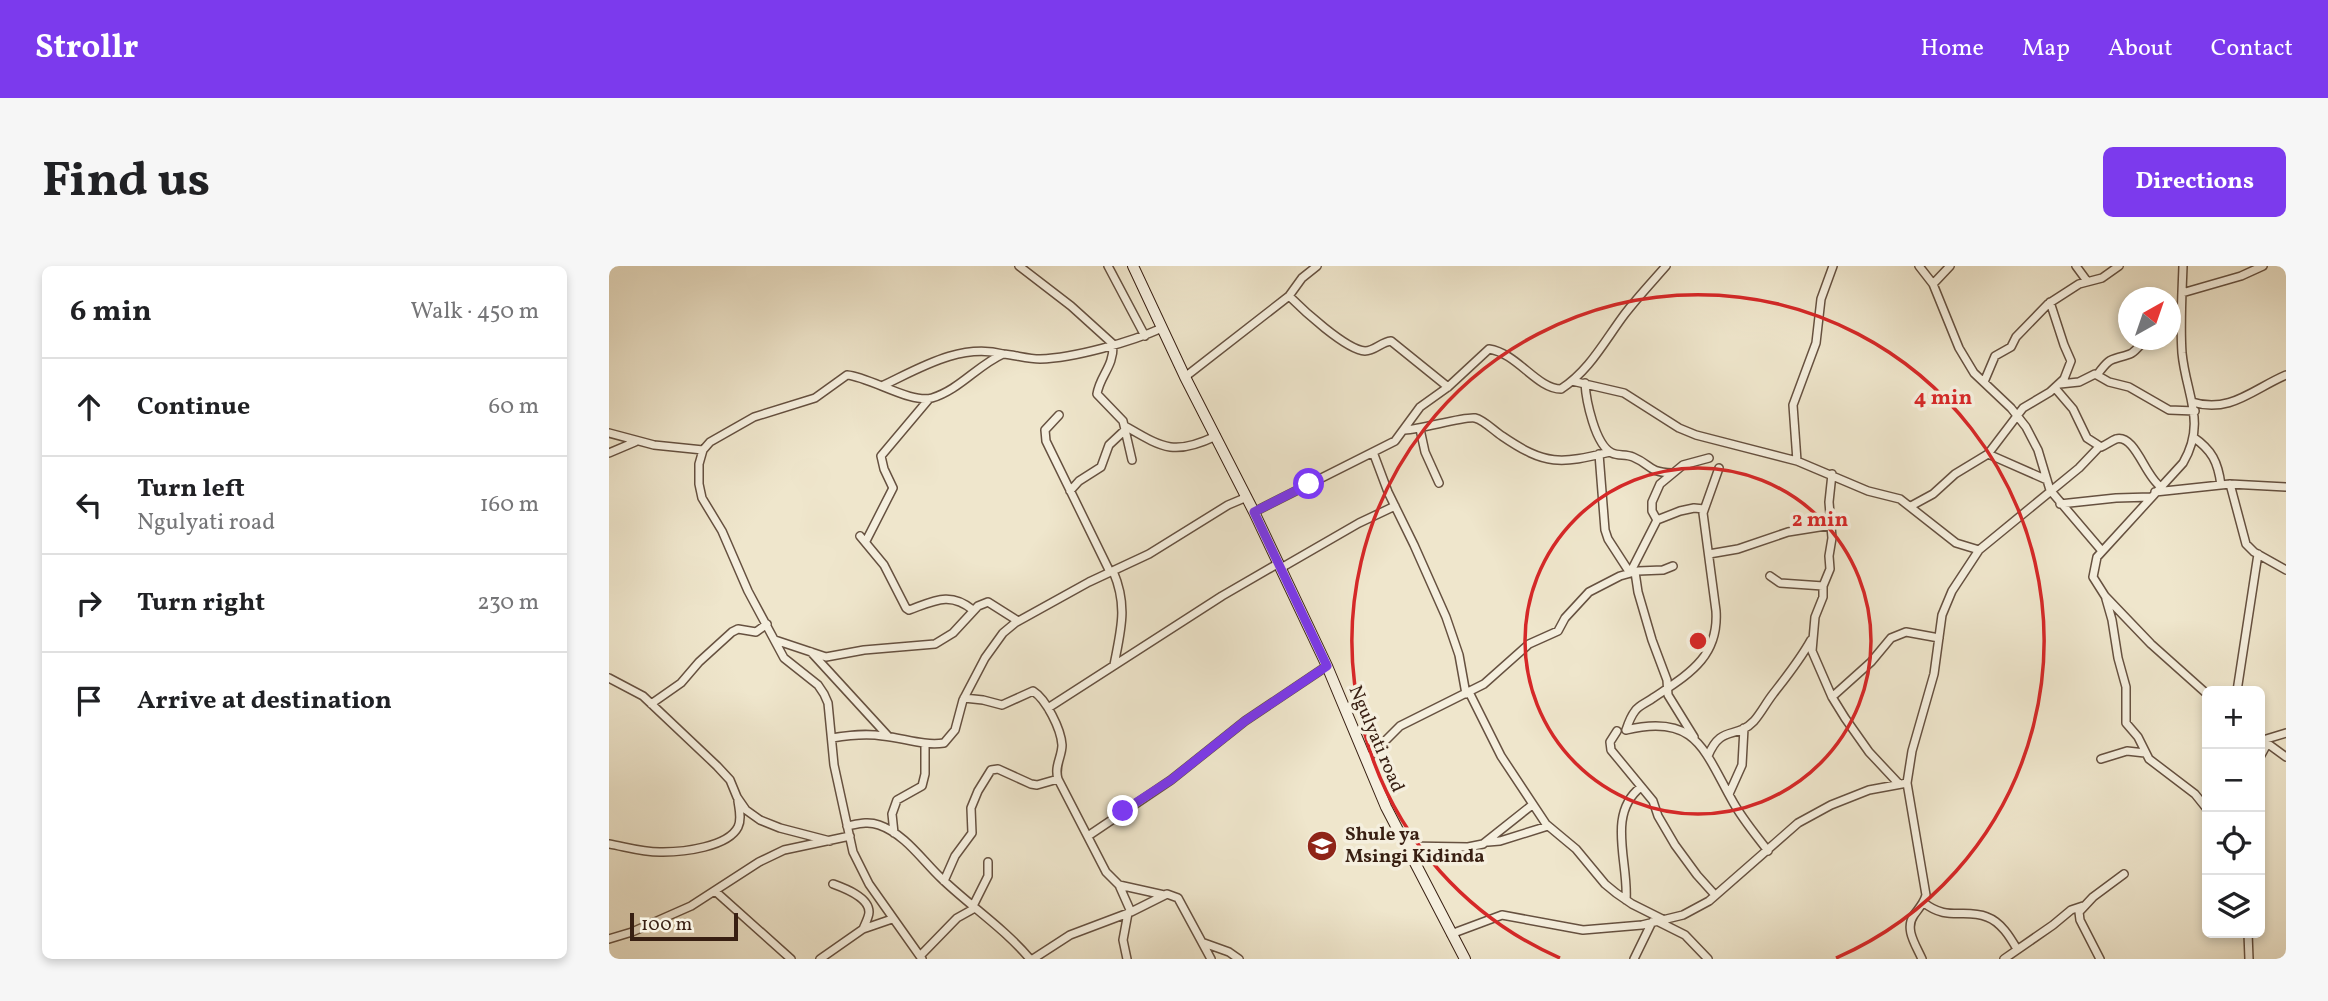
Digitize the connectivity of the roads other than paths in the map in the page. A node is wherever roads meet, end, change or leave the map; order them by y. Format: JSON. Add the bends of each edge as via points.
{"nodes":[{"id":1,"x":1019,"y":266,"type":"edge"},
{"id":2,"x":1108,"y":266,"type":"edge"},
{"id":3,"x":1133,"y":266,"type":"edge"},
{"id":4,"x":1317,"y":266,"type":"edge"},
{"id":5,"x":1666,"y":266,"type":"edge"},
{"id":6,"x":1833,"y":266,"type":"edge"},
{"id":7,"x":1919,"y":266,"type":"edge"},
{"id":8,"x":1950,"y":266,"type":"edge"},
{"id":9,"x":2076,"y":266,"type":"edge"},
{"id":10,"x":2119,"y":266,"type":"edge"},
{"id":11,"x":2183,"y":266,"type":"edge"},
{"id":12,"x":2263,"y":266,"type":"edge"},
{"id":13,"x":2087,"y":281,"type":"junction"},
{"id":14,"x":1933,"y":284,"type":"junction"},
{"id":15,"x":2182,"y":293,"type":"junction"},
{"id":16,"x":1289,"y":296,"type":"junction"},
{"id":17,"x":2050,"y":302,"type":"junction"},
{"id":18,"x":2181,"y":320,"type":"joint"},
{"id":19,"x":1161,"y":328,"type":"junction"},
{"id":20,"x":1145,"y":336,"type":"junction"},
{"id":21,"x":1113,"y":344,"type":"junction"},
{"id":22,"x":2135,"y":350,"type":"edge"},
{"id":23,"x":1003,"y":354,"type":"junction"},
{"id":24,"x":2097,"y":375,"type":"junction"},
{"id":25,"x":2286,"y":375,"type":"edge"},
{"id":26,"x":1185,"y":376,"type":"junction"},
{"id":27,"x":1572,"y":381,"type":"junction"},
{"id":28,"x":1984,"y":382,"type":"junction"},
{"id":29,"x":1585,"y":383,"type":"junction"},
{"id":30,"x":882,"y":386,"type":"junction"},
{"id":31,"x":2058,"y":386,"type":"junction"},
{"id":32,"x":1448,"y":387,"type":"junction"},
{"id":33,"x":929,"y":399,"type":"junction"},
{"id":34,"x":2192,"y":402,"type":"junction"},
{"id":35,"x":2195,"y":411,"type":"junction"},
{"id":36,"x":1059,"y":415,"type":"dead end"},
{"id":37,"x":2016,"y":415,"type":"junction"},
{"id":38,"x":1125,"y":428,"type":"junction"},
{"id":39,"x":1405,"y":429,"type":"junction"},
{"id":40,"x":1420,"y":429,"type":"junction"},
{"id":41,"x":609,"y":433,"type":"edge"},
{"id":42,"x":1216,"y":436,"type":"junction"},
{"id":43,"x":2193,"y":437,"type":"junction"},
{"id":44,"x":636,"y":441,"type":"junction"},
{"id":45,"x":2099,"y":447,"type":"junction"},
{"id":46,"x":703,"y":450,"type":"junction"},
{"id":47,"x":1373,"y":452,"type":"junction"},
{"id":48,"x":1610,"y":452,"type":"junction"},
{"id":49,"x":609,"y":453,"type":"edge"},
{"id":50,"x":1599,"y":454,"type":"junction"},
{"id":51,"x":1988,"y":454,"type":"junction"},
{"id":52,"x":1709,"y":458,"type":"dead end"},
{"id":53,"x":1132,"y":460,"type":"dead end"},
{"id":54,"x":1797,"y":461,"type":"junction"},
{"id":55,"x":1719,"y":468,"type":"dead end"},
{"id":56,"x":1672,"y":473,"type":"junction"},
{"id":57,"x":1832,"y":474,"type":"junction"},
{"id":58,"x":2047,"y":480,"type":"junction"},
{"id":59,"x":1439,"y":483,"type":"dead end"},
{"id":60,"x":2225,"y":484,"type":"junction"},
{"id":61,"x":2286,"y":487,"type":"edge"},
{"id":62,"x":2050,"y":490,"type":"junction"},
{"id":63,"x":1070,"y":491,"type":"junction"},
{"id":64,"x":2155,"y":492,"type":"junction"},
{"id":65,"x":1247,"y":497,"type":"junction"},
{"id":66,"x":2060,"y":504,"type":"junction"},
{"id":67,"x":1395,"y":506,"type":"junction"},
{"id":68,"x":1911,"y":506,"type":"junction"},
{"id":69,"x":1704,"y":509,"type":"junction"},
{"id":70,"x":1254,"y":512,"type":"junction"},
{"id":71,"x":1657,"y":520,"type":"junction"},
{"id":72,"x":1832,"y":525,"type":"junction"},
{"id":73,"x":1979,"y":550,"type":"junction"},
{"id":74,"x":2102,"y":551,"type":"junction"},
{"id":75,"x":1709,"y":554,"type":"junction"},
{"id":76,"x":2259,"y":555,"type":"junction"},
{"id":77,"x":1280,"y":566,"type":"junction"},
{"id":78,"x":1673,"y":566,"type":"dead end"},
{"id":79,"x":2286,"y":570,"type":"edge"},
{"id":80,"x":1111,"y":572,"type":"junction"},
{"id":81,"x":1633,"y":573,"type":"junction"},
{"id":82,"x":1770,"y":576,"type":"dead end"},
{"id":83,"x":1823,"y":586,"type":"junction"},
{"id":84,"x":2105,"y":596,"type":"junction"},
{"id":85,"x":973,"y":610,"type":"junction"},
{"id":86,"x":1018,"y":621,"type":"junction"},
{"id":87,"x":767,"y":624,"type":"junction"},
{"id":88,"x":1812,"y":639,"type":"junction"},
{"id":89,"x":1939,"y":639,"type":"junction"},
{"id":90,"x":775,"y":640,"type":"junction"},
{"id":91,"x":809,"y":651,"type":"junction"},
{"id":92,"x":1114,"y":665,"type":"junction"},
{"id":93,"x":1327,"y":666,"type":"junction"},
{"id":94,"x":609,"y":678,"type":"edge"},
{"id":95,"x":2238,"y":686,"type":"edge"},
{"id":96,"x":1667,"y":688,"type":"junction"},
{"id":97,"x":2202,"y":690,"type":"edge"},
{"id":98,"x":1468,"y":693,"type":"junction"},
{"id":99,"x":1832,"y":697,"type":"junction"},
{"id":100,"x":964,"y":698,"type":"junction"},
{"id":101,"x":651,"y":704,"type":"junction"},
{"id":102,"x":1048,"y":708,"type":"junction"},
{"id":103,"x":1744,"y":729,"type":"junction"},
{"id":104,"x":1617,"y":732,"type":"dead end"},
{"id":105,"x":2286,"y":733,"type":"edge"},
{"id":106,"x":889,"y":737,"type":"junction"},
{"id":107,"x":832,"y":738,"type":"junction"},
{"id":108,"x":1694,"y":738,"type":"junction"},
{"id":109,"x":2265,"y":740,"type":"edge"},
{"id":110,"x":2265,"y":742,"type":"edge"},
{"id":111,"x":925,"y":744,"type":"junction"},
{"id":112,"x":2145,"y":753,"type":"junction"},
{"id":113,"x":1708,"y":756,"type":"junction"},
{"id":114,"x":2286,"y":757,"type":"edge"},
{"id":115,"x":2101,"y":759,"type":"dead end"},
{"id":116,"x":1366,"y":760,"type":"junction"},
{"id":117,"x":1058,"y":779,"type":"junction"},
{"id":118,"x":1903,"y":784,"type":"junction"},
{"id":119,"x":1641,"y":787,"type":"junction"},
{"id":120,"x":1728,"y":794,"type":"junction"},
{"id":121,"x":737,"y":797,"type":"junction"},
{"id":122,"x":2202,"y":803,"type":"edge"},
{"id":123,"x":1532,"y":805,"type":"junction"},
{"id":124,"x":847,"y":825,"type":"junction"},
{"id":125,"x":1548,"y":826,"type":"junction"},
{"id":126,"x":894,"y":833,"type":"junction"},
{"id":127,"x":850,"y":836,"type":"junction"},
{"id":128,"x":1088,"y":836,"type":"junction"},
{"id":129,"x":830,"y":841,"type":"junction"},
{"id":130,"x":1487,"y":842,"type":"junction"},
{"id":131,"x":609,"y":844,"type":"edge"},
{"id":132,"x":1406,"y":846,"type":"junction"},
{"id":133,"x":1768,"y":851,"type":"junction"},
{"id":134,"x":988,"y":862,"type":"dead end"},
{"id":135,"x":2124,"y":874,"type":"dead end"},
{"id":136,"x":944,"y":881,"type":"junction"},
{"id":137,"x":833,"y":884,"type":"dead end"},
{"id":138,"x":1119,"y":885,"type":"junction"},
{"id":139,"x":715,"y":891,"type":"junction"},
{"id":140,"x":1165,"y":895,"type":"junction"},
{"id":141,"x":1715,"y":895,"type":"junction"},
{"id":142,"x":1626,"y":900,"type":"junction"},
{"id":143,"x":1923,"y":902,"type":"junction"},
{"id":144,"x":2083,"y":906,"type":"junction"},
{"id":145,"x":974,"y":907,"type":"junction"},
{"id":146,"x":1130,"y":912,"type":"junction"},
{"id":147,"x":892,"y":919,"type":"junction"},
{"id":148,"x":1658,"y":921,"type":"junction"},
{"id":149,"x":863,"y":929,"type":"junction"},
{"id":150,"x":1451,"y":934,"type":"junction"},
{"id":151,"x":2248,"y":938,"type":"edge"},
{"id":152,"x":609,"y":939,"type":"edge"},
{"id":153,"x":1203,"y":942,"type":"junction"},
{"id":154,"x":2017,"y":949,"type":"junction"},
{"id":155,"x":921,"y":958,"type":"edge"},
{"id":156,"x":1034,"y":958,"type":"edge"},
{"id":157,"x":791,"y":959,"type":"edge"},
{"id":158,"x":820,"y":959,"type":"edge"},
{"id":159,"x":1127,"y":959,"type":"edge"},
{"id":160,"x":1212,"y":959,"type":"edge"},
{"id":161,"x":1239,"y":959,"type":"edge"},
{"id":162,"x":1465,"y":959,"type":"edge"},
{"id":163,"x":1634,"y":959,"type":"edge"},
{"id":164,"x":1708,"y":959,"type":"edge"},
{"id":165,"x":1921,"y":959,"type":"edge"},
{"id":166,"x":2004,"y":959,"type":"edge"},
{"id":167,"x":2100,"y":959,"type":"edge"},
{"id":168,"x":2249,"y":959,"type":"edge"}],
"edges":[{"from":1,"to":21,"type":"street"},
{"from":2,"to":20,"type":"street"},
{"from":3,"to":19,"type":"main road","name":"Ngulyati road"},
{"from":4,"to":16,"type":"street"},
{"from":5,"to":27,"type":"street"},
{"from":6,"to":54,"type":"street","via":[[1821,299],[1816,344],[1793,405]]},
{"from":7,"to":14,"type":"street"},
{"from":8,"to":14,"type":"street"},
{"from":9,"to":13,"type":"street"},
{"from":10,"to":13,"type":"street","via":[[2102,278]]},
{"from":11,"to":15,"type":"street"},
{"from":12,"to":15,"type":"street"},
{"from":13,"to":17,"type":"street"},
{"from":14,"to":28,"type":"street","via":[[1959,348]]},
{"from":15,"to":18,"type":"street"},
{"from":16,"to":26,"type":"street"},
{"from":16,"to":32,"type":"street","via":[[1349,344],[1370,351],[1391,341]]},
{"from":17,"to":28,"type":"street","via":[[2010,349],[1995,356]]},
{"from":17,"to":31,"type":"street","via":[[2071,361]]},
{"from":18,"to":34,"type":"street","via":[[2182,355]]},
{"from":19,"to":20,"type":"street"},
{"from":19,"to":26,"type":"main road","name":"Ngulyati road"},
{"from":20,"to":21,"type":"street"},
{"from":21,"to":23,"type":"street","via":[[1040,359]]},
{"from":21,"to":38,"type":"street","via":[[1112,362],[1097,394]]},
{"from":22,"to":24,"type":"street","via":[[2111,358]]},
{"from":23,"to":30,"type":"street","via":[[956,354]]},
{"from":23,"to":33,"type":"street"},
{"from":24,"to":31,"type":"street"},
{"from":24,"to":35,"type":"street","via":[[2169,410]]},
{"from":25,"to":34,"type":"street","via":[[2222,406]]},
{"from":26,"to":42,"type":"main road","name":"Ngulyati road"},
{"from":27,"to":29,"type":"street"},
{"from":27,"to":32,"type":"street","via":[[1557,390],[1511,357],[1489,348]]},
{"from":28,"to":37,"type":"street"},
{"from":29,"to":48,"type":"street","via":[[1595,428]]},
{"from":29,"to":54,"type":"street","via":[[1624,393],[1696,435]]},
{"from":30,"to":33,"type":"street"},
{"from":30,"to":46,"type":"street","via":[[847,375],[815,398],[737,425]]},
{"from":31,"to":37,"type":"street"},
{"from":31,"to":45,"type":"street","via":[[2087,438]]},
{"from":32,"to":39,"type":"street","via":[[1420,407]]},
{"from":33,"to":85,"type":"street","via":[[883,453],[893,488],[862,539],[884,565],[909,610],[940,599],[953,599]]},
{"from":34,"to":35,"type":"street"},
{"from":35,"to":43,"type":"street"},
{"from":36,"to":63,"type":"street","via":[[1044,433]]},
{"from":37,"to":51,"type":"street"},
{"from":37,"to":58,"type":"street","via":[[2038,450]]},
{"from":38,"to":42,"type":"street","via":[[1162,447],[1180,449]]},
{"from":38,"to":53,"type":"street"},
{"from":38,"to":63,"type":"street","via":[[1109,445],[1101,467]]},
{"from":39,"to":40,"type":"street"},
{"from":39,"to":47,"type":"street","via":[[1395,441]]},
{"from":40,"to":50,"type":"street","via":[[1472,417],[1546,459],[1557,462]]},
{"from":40,"to":59,"type":"street"},
{"from":41,"to":44,"type":"street"},
{"from":42,"to":65,"type":"main road","name":"Ngulyati road"},
{"from":43,"to":60,"type":"street","via":[[2211,451]]},
{"from":43,"to":64,"type":"street","via":[[2183,463]]},
{"from":44,"to":46,"type":"street"},
{"from":44,"to":49,"type":"street"},
{"from":45,"to":62,"type":"street"},
{"from":45,"to":64,"type":"street","via":[[2114,440],[2129,442]]},
{"from":46,"to":87,"type":"street","via":[[699,464],[702,498]]},
{"from":47,"to":67,"type":"street"},
{"from":47,"to":70,"type":"street"},
{"from":48,"to":50,"type":"street"},
{"from":48,"to":56,"type":"street","via":[[1634,457],[1654,471]]},
{"from":50,"to":81,"type":"street","via":[[1605,530]]},
{"from":51,"to":58,"type":"street"},
{"from":51,"to":68,"type":"street"},
{"from":52,"to":56,"type":"street"},
{"from":54,"to":57,"type":"street"},
{"from":55,"to":69,"type":"street"},
{"from":56,"to":71,"type":"street","via":[[1660,484],[1652,502]]},
{"from":57,"to":68,"type":"street"},
{"from":57,"to":72,"type":"street"},
{"from":58,"to":62,"type":"street"},
{"from":60,"to":61,"type":"street"},
{"from":60,"to":64,"type":"street"},
{"from":60,"to":76,"type":"street","via":[[2246,544]]},
{"from":62,"to":66,"type":"street"},
{"from":62,"to":73,"type":"street"},
{"from":63,"to":80,"type":"street"},
{"from":64,"to":66,"type":"street"},
{"from":64,"to":74,"type":"street"},
{"from":65,"to":70,"type":"main road","name":"Ngulyati road"},
{"from":65,"to":80,"type":"street"},
{"from":66,"to":74,"type":"street"},
{"from":67,"to":77,"type":"street"},
{"from":67,"to":98,"type":"street","via":[[1446,617]]},
{"from":68,"to":73,"type":"street","via":[[1956,543]]},
{"from":69,"to":71,"type":"street","via":[[1686,509]]},
{"from":69,"to":75,"type":"street"},
{"from":70,"to":77,"type":"main road","name":"Ngulyati road"},
{"from":71,"to":81,"type":"street"},
{"from":72,"to":75,"type":"street","via":[[1787,532]]},
{"from":72,"to":83,"type":"street","via":[[1830,569]]},
{"from":73,"to":89,"type":"street","via":[[1952,591]]},
{"from":74,"to":84,"type":"street","via":[[2093,577]]},
{"from":75,"to":96,"type":"street","via":[[1717,627],[1713,643],[1695,668]]},
{"from":76,"to":79,"type":"street"},
{"from":76,"to":95,"type":"street"},
{"from":77,"to":92,"type":"street"},
{"from":77,"to":93,"type":"main road","name":"Ngulyati road"},
{"from":78,"to":81,"type":"street"},
{"from":80,"to":86,"type":"street"},
{"from":80,"to":92,"type":"street","via":[[1123,604]]},
{"from":81,"to":96,"type":"street"},
{"from":81,"to":98,"type":"street","via":[[1589,592],[1558,631],[1529,644],[1502,671]]},
{"from":82,"to":83,"type":"street","via":[[1780,583]]},
{"from":83,"to":88,"type":"street"},
{"from":84,"to":97,"type":"street"},
{"from":84,"to":112,"type":"street","via":[[2126,687],[2125,719]]},
{"from":85,"to":86,"type":"street","via":[[988,602]]},
{"from":85,"to":91,"type":"street","via":[[953,634],[935,644],[825,657]]},
{"from":86,"to":100,"type":"street","via":[[995,642]]},
{"from":87,"to":90,"type":"street"},
{"from":87,"to":101,"type":"street","via":[[756,632],[732,632]]},
{"from":88,"to":99,"type":"street","via":[[1812,651]]},
{"from":88,"to":103,"type":"street","via":[[1761,713]]},
{"from":89,"to":99,"type":"street","via":[[1906,632],[1891,638]]},
{"from":89,"to":118,"type":"street","via":[[1934,674]]},
{"from":90,"to":91,"type":"street"},
{"from":90,"to":107,"type":"street","via":[[783,658],[824,694]]},
{"from":91,"to":106,"type":"street"},
{"from":92,"to":102,"type":"street"},
{"from":93,"to":116,"type":"main road","name":"Ngulyati road"},
{"from":93,"to":128,"type":"street"},
{"from":94,"to":101,"type":"street"},
{"from":96,"to":108,"type":"street"},
{"from":96,"to":108,"type":"street","via":[[1635,710],[1626,730],[1664,726]]},
{"from":98,"to":116,"type":"street","via":[[1400,726]]},
{"from":98,"to":123,"type":"street"},
{"from":99,"to":118,"type":"street","via":[[1869,752]]},
{"from":100,"to":102,"type":"street","via":[[1002,705],[1033,691]]},
{"from":100,"to":111,"type":"street","via":[[949,738],[944,743]]},
{"from":101,"to":121,"type":"street","via":[[730,780]]},
{"from":102,"to":117,"type":"street","via":[[1062,744]]},
{"from":103,"to":113,"type":"street","via":[[1723,735]]},
{"from":103,"to":120,"type":"street","via":[[1742,765]]},
{"from":104,"to":119,"type":"street","via":[[1611,750]]},
{"from":105,"to":109,"type":"street"},
{"from":106,"to":107,"type":"street","via":[[855,734]]},
{"from":106,"to":111,"type":"street"},
{"from":107,"to":124,"type":"street"},
{"from":108,"to":113,"type":"street"},
{"from":110,"to":114,"type":"street"},
{"from":111,"to":126,"type":"street","via":[[924,782],[897,800],[892,814]]},
{"from":112,"to":115,"type":"street","via":[[2127,751]]},
{"from":112,"to":122,"type":"street"},
{"from":113,"to":120,"type":"street"},
{"from":116,"to":132,"type":"main road","name":"Ngulyati road"},
{"from":117,"to":128,"type":"street"},
{"from":117,"to":136,"type":"street","via":[[1037,785],[991,770],[971,808],[972,833]]},
{"from":118,"to":133,"type":"street","via":[[1869,790],[1831,805],[1798,823]]},
{"from":118,"to":143,"type":"street","via":[[1926,895]]},
{"from":119,"to":141,"type":"street","via":[[1685,858]]},
{"from":119,"to":142,"type":"street","via":[[1630,796],[1624,811],[1621,845]]},
{"from":120,"to":133,"type":"street"},
{"from":121,"to":129,"type":"street","via":[[760,820]]},
{"from":121,"to":131,"type":"street","via":[[738,827],[719,843],[662,852]]},
{"from":123,"to":125,"type":"street"},
{"from":123,"to":130,"type":"street"},
{"from":124,"to":126,"type":"street","via":[[864,822]]},
{"from":124,"to":127,"type":"street"},
{"from":125,"to":130,"type":"street"},
{"from":125,"to":142,"type":"street"},
{"from":126,"to":136,"type":"street"},
{"from":127,"to":129,"type":"street"},
{"from":127,"to":147,"type":"street","via":[[869,884]]},
{"from":128,"to":138,"type":"street","via":[[1106,872]]},
{"from":129,"to":139,"type":"street","via":[[785,850]]},
{"from":130,"to":132,"type":"street","via":[[1468,847]]},
{"from":132,"to":150,"type":"main road","name":"Ngulyati road"},
{"from":133,"to":141,"type":"street"},
{"from":134,"to":145,"type":"street","via":[[988,876]]},
{"from":135,"to":144,"type":"street"},
{"from":136,"to":145,"type":"street"},
{"from":137,"to":149,"type":"street","via":[[867,905]]},
{"from":138,"to":140,"type":"street"},
{"from":138,"to":146,"type":"street"},
{"from":139,"to":152,"type":"street","via":[[666,918]]},
{"from":139,"to":157,"type":"street"},
{"from":140,"to":146,"type":"street"},
{"from":140,"to":153,"type":"street","via":[[1178,898]]},
{"from":141,"to":148,"type":"street","via":[[1683,915]]},
{"from":142,"to":148,"type":"street"},
{"from":143,"to":154,"type":"street","via":[[1941,912],[1987,917]]},
{"from":143,"to":165,"type":"street","via":[[1910,925]]},
{"from":144,"to":154,"type":"street"},
{"from":144,"to":167,"type":"street","via":[[2080,920]]},
{"from":145,"to":155,"type":"street","via":[[957,918]]},
{"from":145,"to":156,"type":"street"},
{"from":146,"to":156,"type":"street","via":[[1070,935]]},
{"from":146,"to":159,"type":"street","via":[[1123,940]]},
{"from":147,"to":149,"type":"street"},
{"from":147,"to":155,"type":"street"},
{"from":148,"to":150,"type":"street","via":[[1583,930],[1502,915]]},
{"from":148,"to":163,"type":"street"},
{"from":148,"to":164,"type":"street","via":[[1685,935]]},
{"from":149,"to":158,"type":"street"},
{"from":150,"to":162,"type":"main road","name":"Ngulyati road"},
{"from":151,"to":168,"type":"street"},
{"from":153,"to":160,"type":"street"},
{"from":153,"to":161,"type":"street"},
{"from":154,"to":166,"type":"street"}]}
